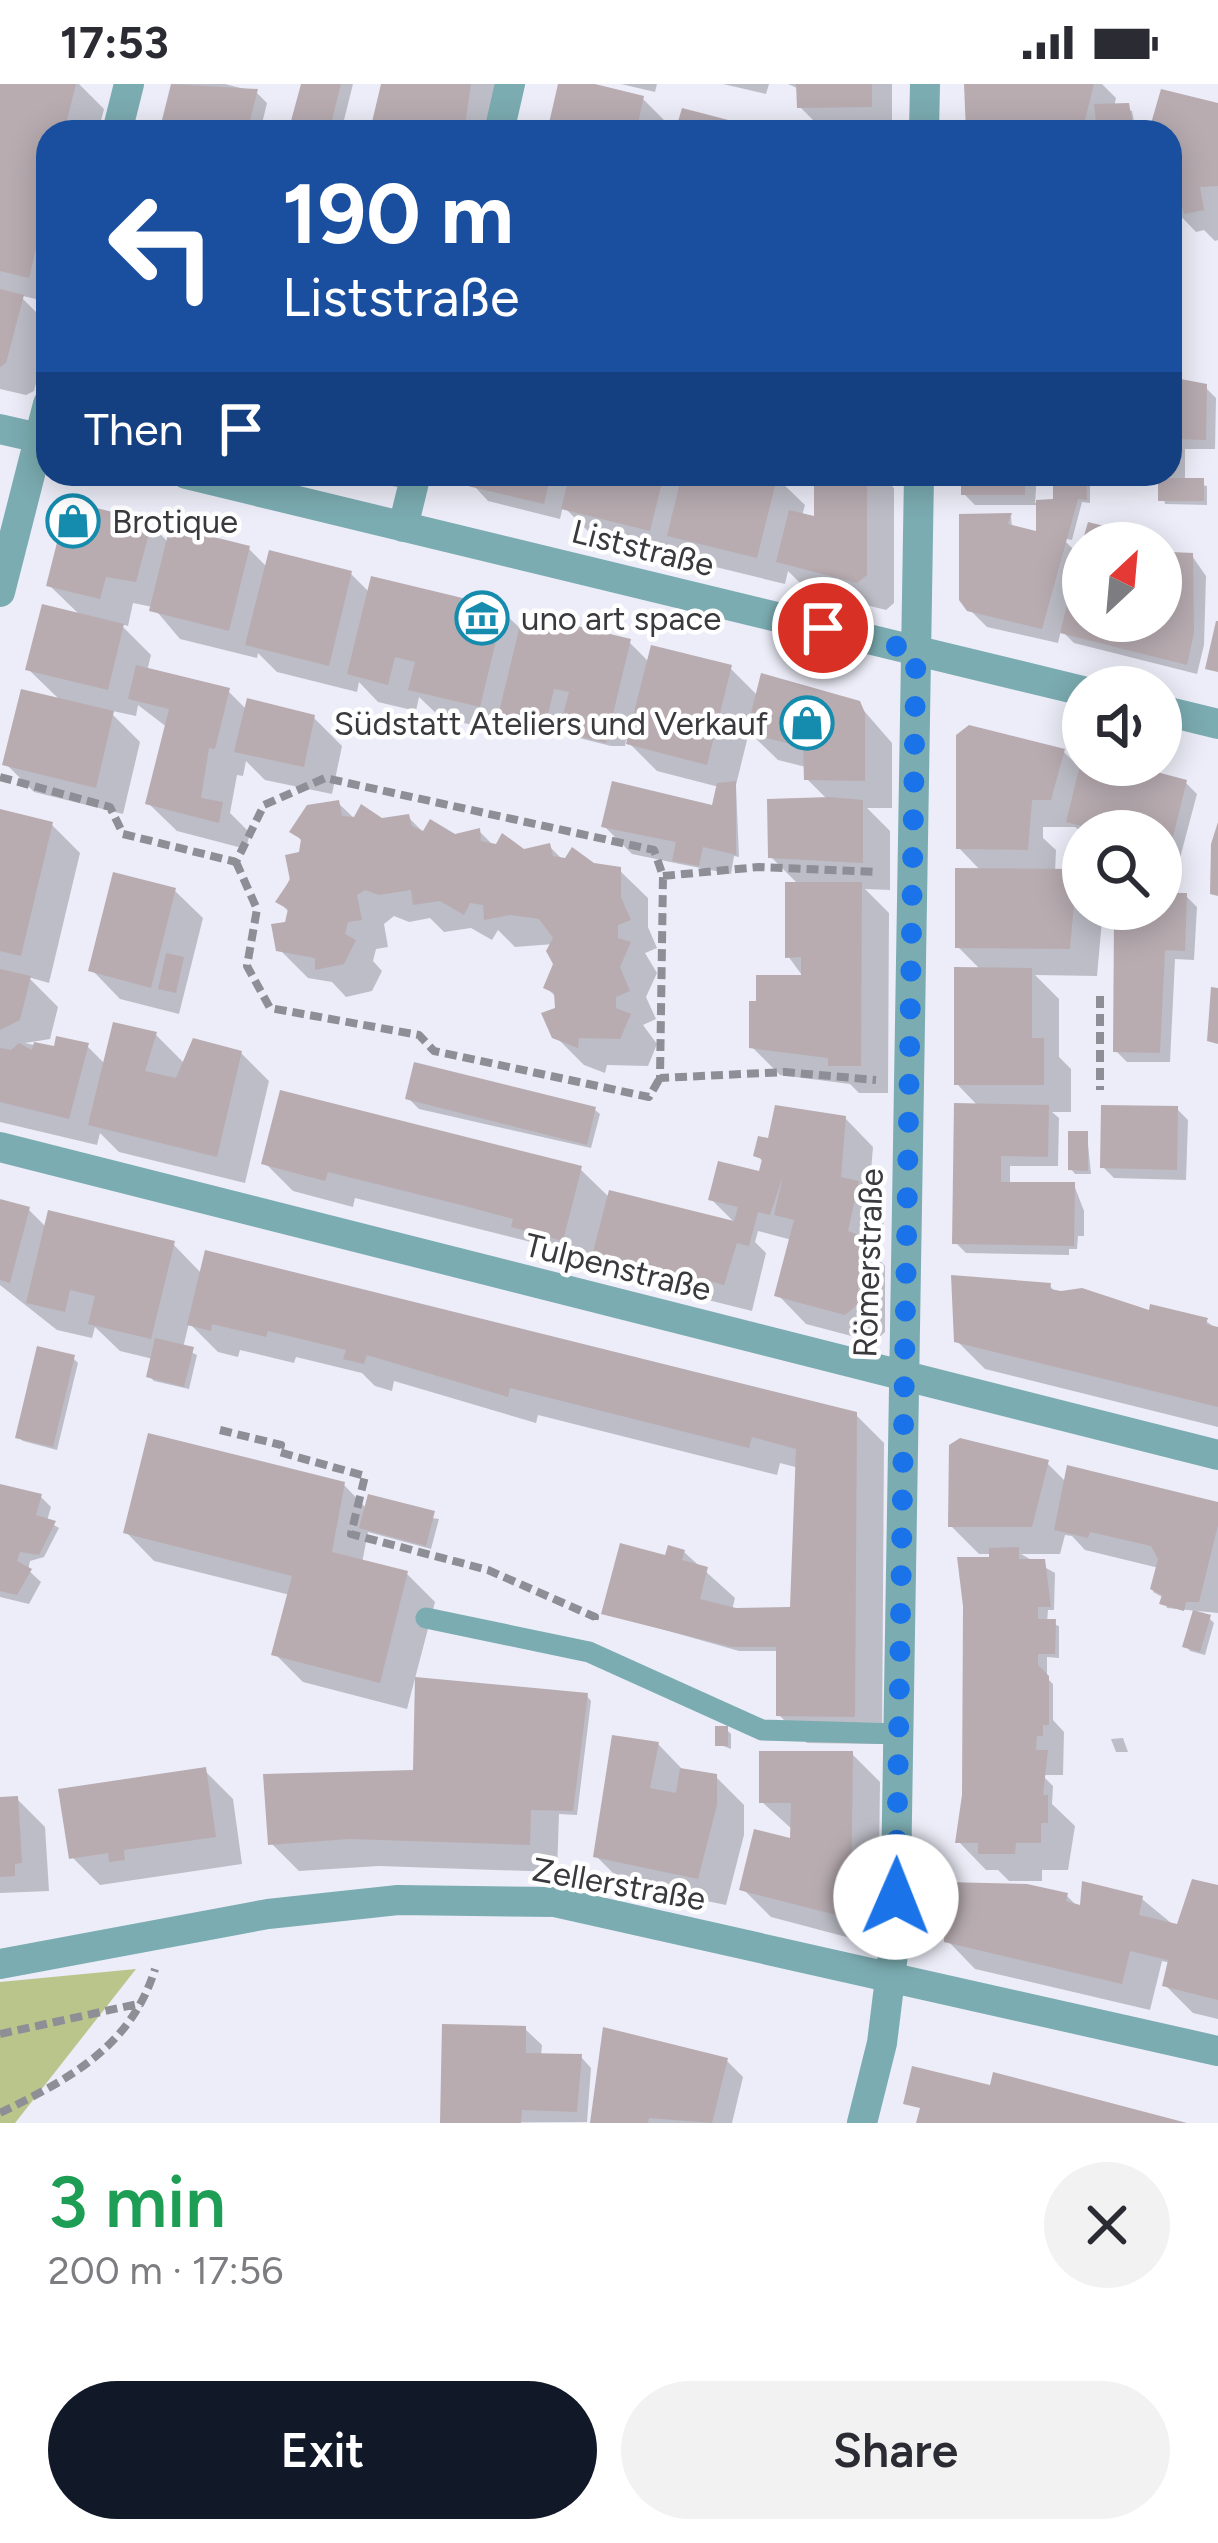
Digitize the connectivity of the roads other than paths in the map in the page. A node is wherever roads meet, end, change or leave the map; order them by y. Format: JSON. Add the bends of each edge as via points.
{"nodes":[{"id":1,"x":129,"y":84,"type":"edge"},
{"id":2,"x":510,"y":84,"type":"edge"},
{"id":3,"x":925,"y":84,"type":"edge"},
{"id":4,"x":120,"y":120,"type":"edge"},
{"id":5,"x":502,"y":120,"type":"edge"},
{"id":6,"x":924,"y":120,"type":"edge"},
{"id":7,"x":0,"y":429,"type":"edge"},
{"id":8,"x":36,"y":437,"type":"edge"},
{"id":9,"x":36,"y":467,"type":"edge"},
{"id":10,"x":236,"y":486,"type":"edge"},
{"id":11,"x":413,"y":486,"type":"edge"},
{"id":12,"x":919,"y":486,"type":"edge"},
{"id":13,"x":403,"y":526,"type":"junction"},
{"id":14,"x":0,"y":592,"type":"edge"},
{"id":15,"x":916,"y":651,"type":"junction"},
{"id":16,"x":1062,"y":686,"type":"edge"},
{"id":17,"x":1182,"y":715,"type":"edge"},
{"id":18,"x":1218,"y":724,"type":"edge"},
{"id":19,"x":0,"y":1147,"type":"edge"},
{"id":20,"x":900,"y":1376,"type":"junction"},
{"id":21,"x":1218,"y":1455,"type":"edge"},
{"id":22,"x":426,"y":1618,"type":"dead end"},
{"id":23,"x":898,"y":1734,"type":"junction"},
{"id":24,"x":0,"y":1964,"type":"edge"},
{"id":25,"x":891,"y":1975,"type":"junction"},
{"id":26,"x":1218,"y":2051,"type":"edge"},
{"id":27,"x":862,"y":2123,"type":"edge"}],
"edges":[{"from":1,"to":4,"type":"street"},
{"from":2,"to":5,"type":"street"},
{"from":3,"to":6,"type":"street"},
{"from":7,"to":8,"type":"street"},
{"from":9,"to":14,"type":"street"},
{"from":10,"to":13,"type":"street","name":"Liststraße"},
{"from":11,"to":13,"type":"street"},
{"from":12,"to":15,"type":"street","name":"Römerstraße"},
{"from":13,"to":15,"type":"street","name":"Liststraße"},
{"from":15,"to":16,"type":"street","name":"Liststraße"},
{"from":15,"to":20,"type":"street","name":"Römerstraße"},
{"from":17,"to":18,"type":"street"},
{"from":19,"to":20,"type":"street","name":"Tulpenstraße"},
{"from":20,"to":21,"type":"street","name":"Tulpenstraße"},
{"from":20,"to":23,"type":"street","name":"Römerstraße"},
{"from":22,"to":23,"type":"lane","via":[[589,1652],[762,1730]]},
{"from":23,"to":25,"type":"street","name":"Römerstraße"},
{"from":24,"to":25,"type":"street","name":"Zellerstraße","via":[[398,1900],[555,1902]]},
{"from":25,"to":26,"type":"street","name":"Zellerstraße"},
{"from":25,"to":27,"type":"street","name":"Römerstraße"}]}
